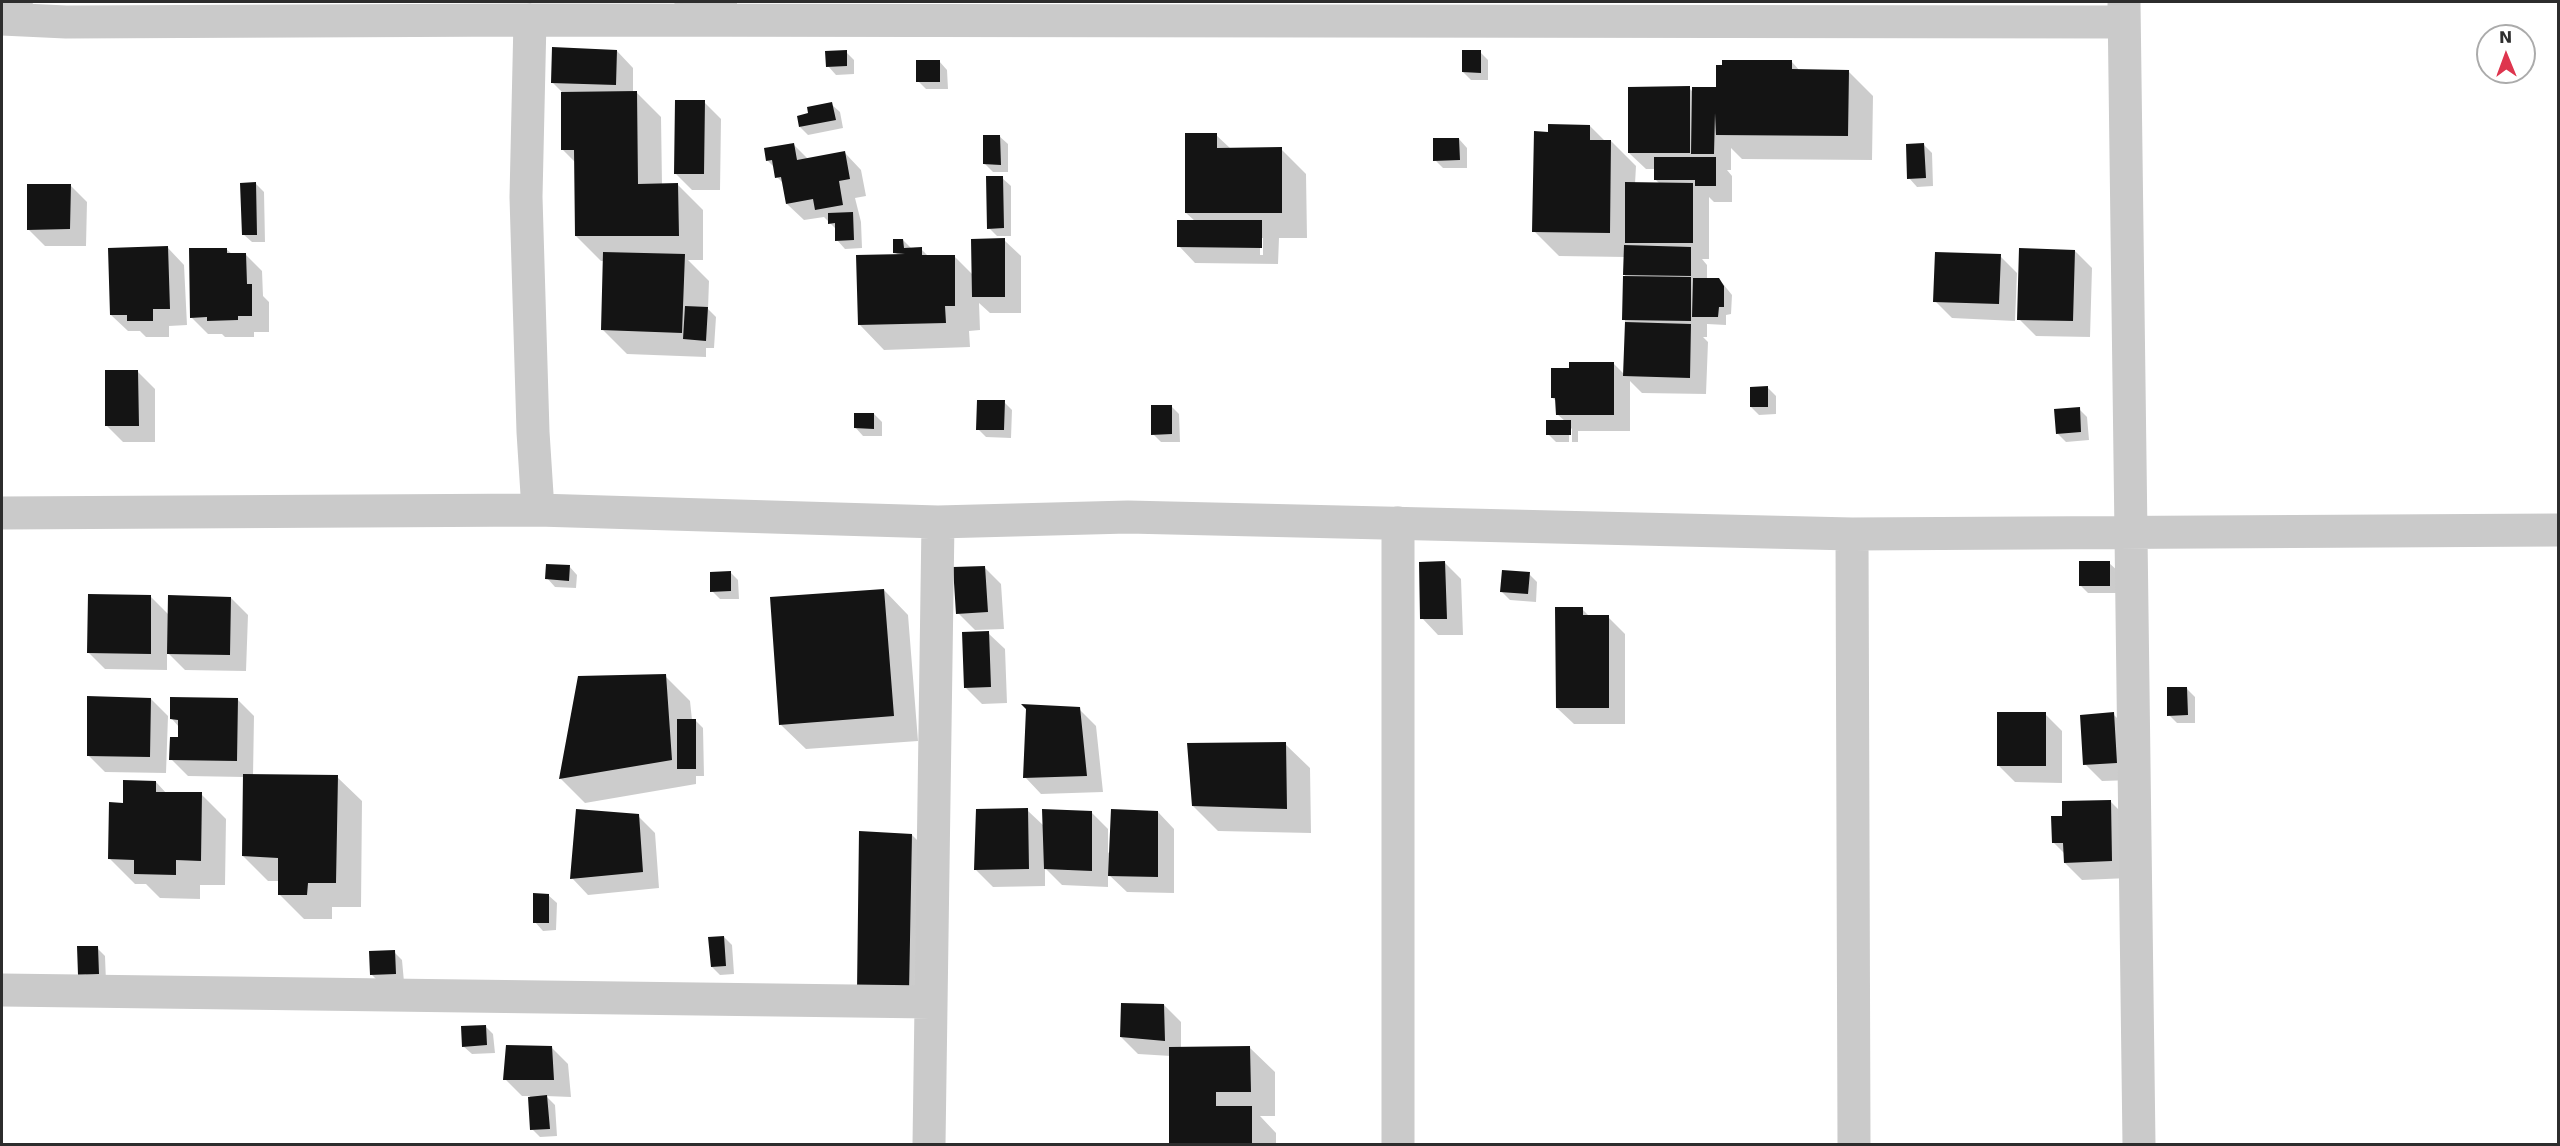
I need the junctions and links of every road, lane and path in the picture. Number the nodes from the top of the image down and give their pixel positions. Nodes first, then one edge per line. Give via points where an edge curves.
1 (815, 11) edge
2 (2124, 12) edge
3 (2, 19) edge
4 (530, 20) junction
5 (538, 510) junction
6 (2, 513) edge
7 (938, 522) junction
8 (1398, 523) junction
9 (2559, 530) edge
10 (2130, 531) junction
11 (1852, 534) junction
12 (2, 990) edge
13 (931, 1002) junction
14 (929, 1144) edge
15 (1398, 1144) edge
16 (1854, 1144) edge
17 (2139, 1144) edge

1 - 2 street
1 - 4 street
2 - 10 street
3 - 4 street
4 - 5 street via 526,197 532,432
5 - 6 street
5 - 7 street
7 - 8 street via 1128,516
7 - 13 street
8 - 11 street
8 - 15 street
9 - 10 street
10 - 11 street
10 - 17 street
11 - 16 street
12 - 13 street
13 - 14 street

